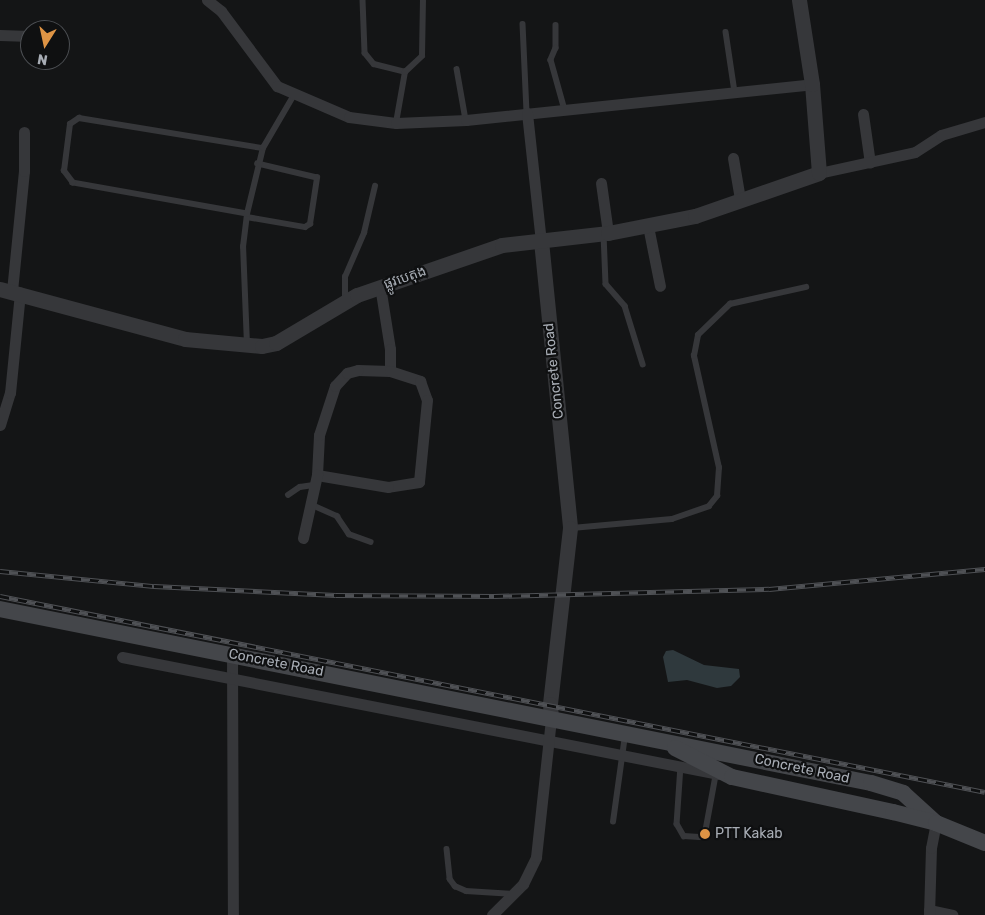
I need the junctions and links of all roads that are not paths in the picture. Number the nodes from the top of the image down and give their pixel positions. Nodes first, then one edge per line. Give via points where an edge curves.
1 (207, 0) edge
2 (363, 0) edge
3 (423, 0) edge
4 (799, 0) edge
5 (523, 24) dead end
6 (556, 25) dead end
7 (726, 32) dead end
8 (0, 36) edge
9 (20, 36) edge
10 (457, 69) dead end
11 (404, 72) junction
12 (812, 84) junction
13 (735, 92) junction
14 (294, 95) junction
15 (565, 110) junction
16 (527, 113) junction
17 (862, 114) dead end
18 (466, 120) junction
19 (985, 122) edge
20 (396, 123) junction
21 (24, 132) dead end
22 (263, 148) junction
23 (733, 158) dead end
24 (870, 163) junction
25 (258, 164) junction
26 (819, 173) junction
27 (601, 184) dead end
28 (375, 186) dead end
29 (740, 199) junction
30 (247, 216) junction
31 (648, 226) junction
32 (606, 234) junction
33 (541, 241) junction
34 (380, 286) junction
35 (660, 286) dead end
36 (806, 286) dead end
37 (11, 291) edge
38 (345, 302) junction
39 (247, 347) junction
40 (643, 364) dead end
41 (390, 371) junction
42 (0, 424) edge
43 (316, 480) junction
44 (288, 495) dead end
45 (310, 504) junction
46 (570, 528) junction
47 (303, 538) dead end
48 (371, 542) dead end
49 (0, 609) edge
50 (232, 654) junction
51 (122, 657) dead end
52 (232, 679) junction
53 (551, 718) junction
54 (626, 732) junction
55 (550, 741) junction
56 (719, 752) junction
57 (682, 754) junction
58 (623, 755) junction
59 (716, 772) junction
60 (614, 822) dead end
61 (936, 823) junction
62 (985, 843) edge
63 (447, 849) dead end
64 (512, 894) junction
65 (929, 913) edge
66 (233, 915) edge
67 (492, 915) edge
68 (952, 915) edge

1 - 14 street via 221,11 277,86
2 - 11 lane via 365,53 374,64
3 - 11 lane via 422,56
4 - 12 street
5 - 16 lane, Concrete Road
6 - 15 lane via 556,48 551,60
7 - 13 lane
8 - 9 street
10 - 18 lane
11 - 20 lane
12 - 13 street
12 - 26 street
13 - 15 street
14 - 20 street via 348,116
14 - 22 lane
15 - 16 street
16 - 18 street
16 - 33 street, Concrete Road
17 - 24 street
18 - 20 street
19 - 24 street via 941,135 914,152
21 - 37 street via 24,171
22 - 25 lane
22 - 30 lane via 79,118 72,121 68,129 64,171 73,183
23 - 29 street
24 - 26 street
25 - 30 lane
25 - 30 lane via 317,178 310,224 305,227
26 - 29 street, ផ្លូវបេតុង
27 - 32 street
28 - 38 lane via 364,233 345,277
29 - 31 street, ផ្លូវបេតុង via 695,216
30 - 39 lane via 243,247
31 - 32 street, ផ្លូវបេតុង
31 - 35 street
32 - 33 street, ផ្លូវបេតុង
32 - 40 lane via 606,284 626,306
33 - 34 street, ផ្លូវបេតុង via 502,246
33 - 46 street, Concrete Road
34 - 38 street, ផ្លូវបេតុង
34 - 41 street via 390,349
36 - 46 lane via 730,304 698,335 694,356 719,468 717,496 709,506 672,519
37 - 39 street, ផ្លូវបេតុង via 185,340
37 - 42 street via 10,393
38 - 39 street, ផ្លូវបេតុង via 276,343
41 - 43 street via 358,370 340,379 319,435
41 - 43 street via 420,381 425,391 427,400 418,482 388,486
43 - 44 lane
43 - 45 street
45 - 47 street
45 - 48 lane via 336,516 349,534
46 - 53 street, Concrete Road
49 - 50 main road, Concrete Road
50 - 52 street
50 - 53 main road, Concrete Road
51 - 52 street
52 - 55 street
52 - 66 street
53 - 54 main road, Concrete Road
53 - 55 street, Concrete Road
54 - 57 main road, Concrete Road via 655,738
54 - 58 lane
55 - 58 street
55 - 64 street, Concrete Road via 536,857 529,875
56 - 57 main road, Concrete Road
56 - 59 lane
56 - 61 main road, Concrete Road via 890,788 903,793
57 - 58 street
57 - 59 main road, Concrete Road
57 - 59 lane via 677,824 684,836 705,834
58 - 60 lane
59 - 61 main road, Concrete Road
61 - 62 main road, Concrete Road
61 - 65 street via 931,848
63 - 64 lane via 450,878 455,886 466,891
64 - 67 street, Concrete Road
65 - 68 street

